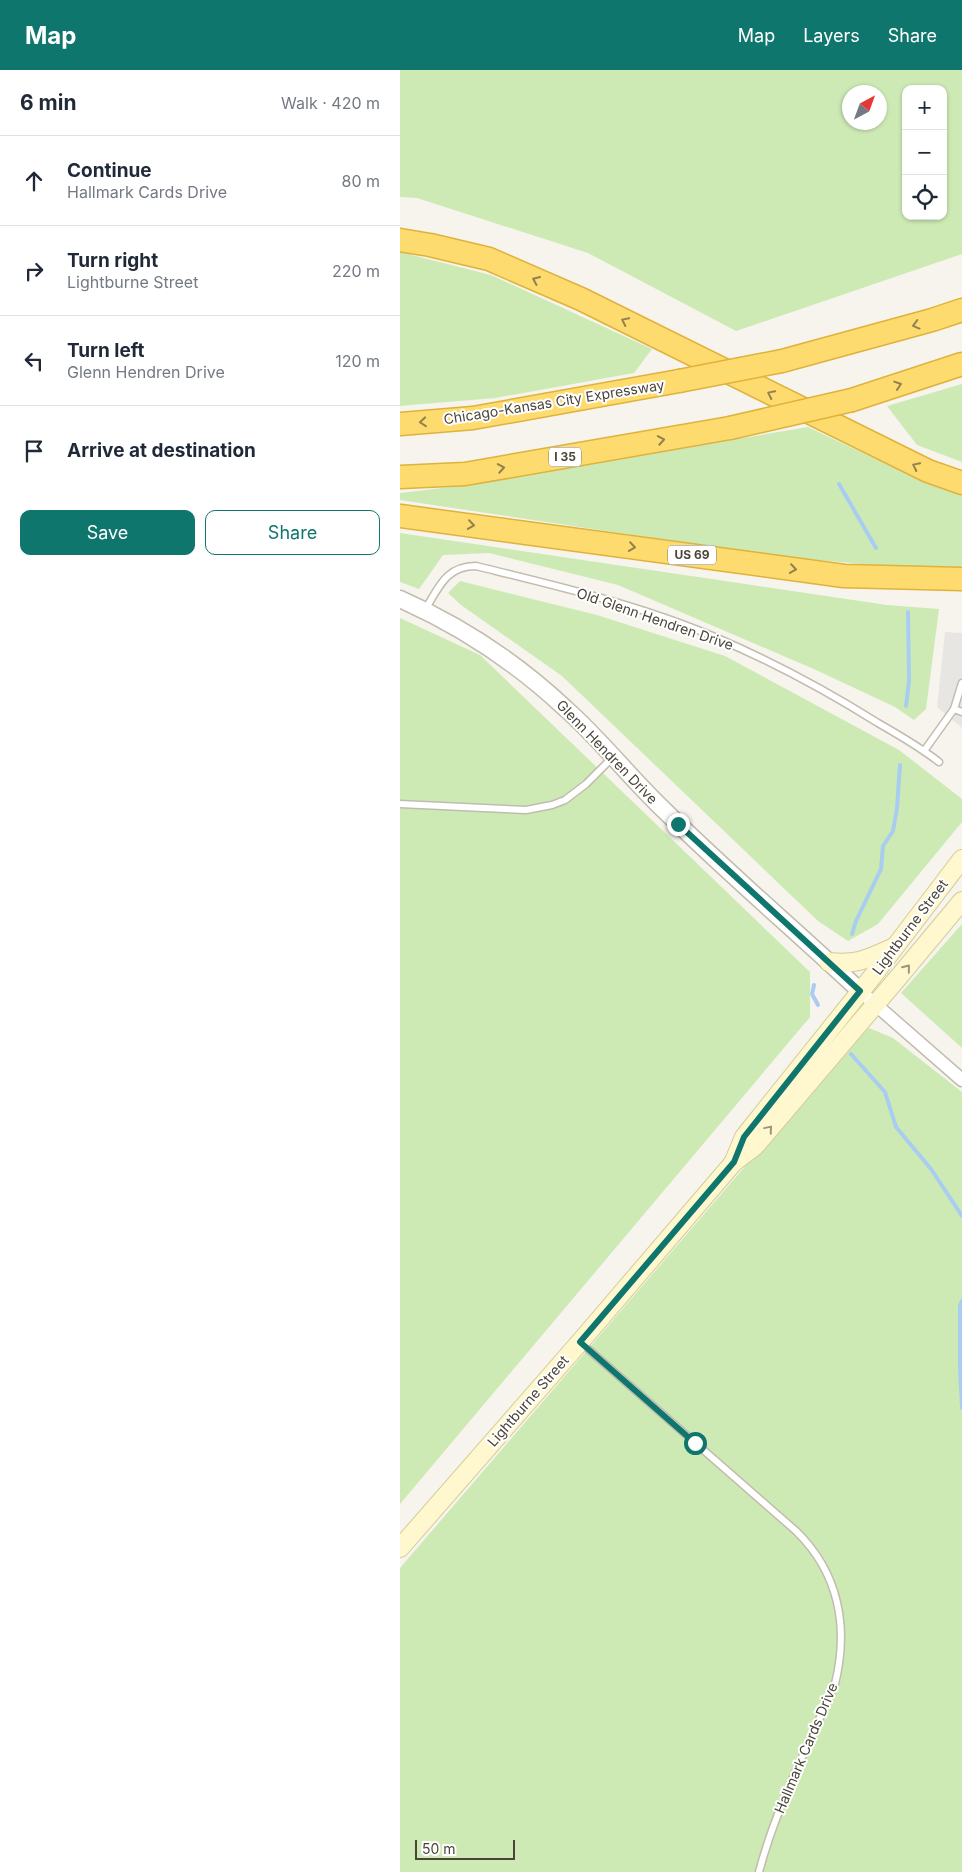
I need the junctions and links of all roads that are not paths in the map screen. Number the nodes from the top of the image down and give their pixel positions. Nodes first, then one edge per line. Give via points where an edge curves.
1 (400, 240) edge
2 (962, 310) edge
3 (962, 364) edge
4 (400, 424) edge
5 (400, 477) edge
6 (962, 483) edge
7 (400, 516) edge
8 (962, 579) edge
9 (400, 598) edge
10 (426, 610) junction
11 (962, 683) edge
12 (954, 709) junction
13 (962, 712) edge
14 (924, 752) junction
15 (613, 757) junction
16 (939, 762) dead end
17 (400, 804) edge
18 (962, 859) edge
19 (962, 900) edge
20 (895, 946) junction
21 (829, 962) junction
22 (860, 991) junction
23 (875, 1005) junction
24 (962, 1080) edge
25 (734, 1162) junction
26 (580, 1342) junction
27 (400, 1548) edge
28 (759, 1872) edge

6 -> 1 highway via 928,472 581,299 506,266 489,259
2 -> 4 highway, Chicago-Kansas City Expressway, bridge via 782,361 473,418
5 -> 3 highway, I 35, bridge via 465,474 730,428 852,400
7 -> 8 highway, US 69 via 844,576
9 - 10 street, Glenn Hendren Drive
10 - 14 lane, Old Glenn Hendren Drive via 443,581 465,566 561,586 724,641 846,703
10 - 15 street, Glenn Hendren Drive via 492,648 520,670 567,709
11 - 12 lane
12 - 13 lane
12 - 14 lane
14 - 16 lane, Old Glenn Hendren Drive
15 - 17 lane via 586,784 565,800 552,805 526,810
15 - 21 street, Glenn Hendren Drive via 664,811
18 - 20 main road, Lightburne Street
23 -> 19 main road, Lightburne Street
20 - 21 main road via 869,959 849,964
20 - 22 main road, Lightburne Street
21 - 22 street, Glenn Hendren Drive
22 - 23 street
22 - 25 main road, Lightburne Street via 744,1137
23 - 24 street
25 -> 23 main road, Lightburne Street via 755,1146
25 - 26 main road, Lightburne Street
26 - 27 main road, Lightburne Street
26 - 28 lane, Hallmark Cards Drive via 796,1531 816,1555 838,1602 842,1643 835,1684 781,1805

